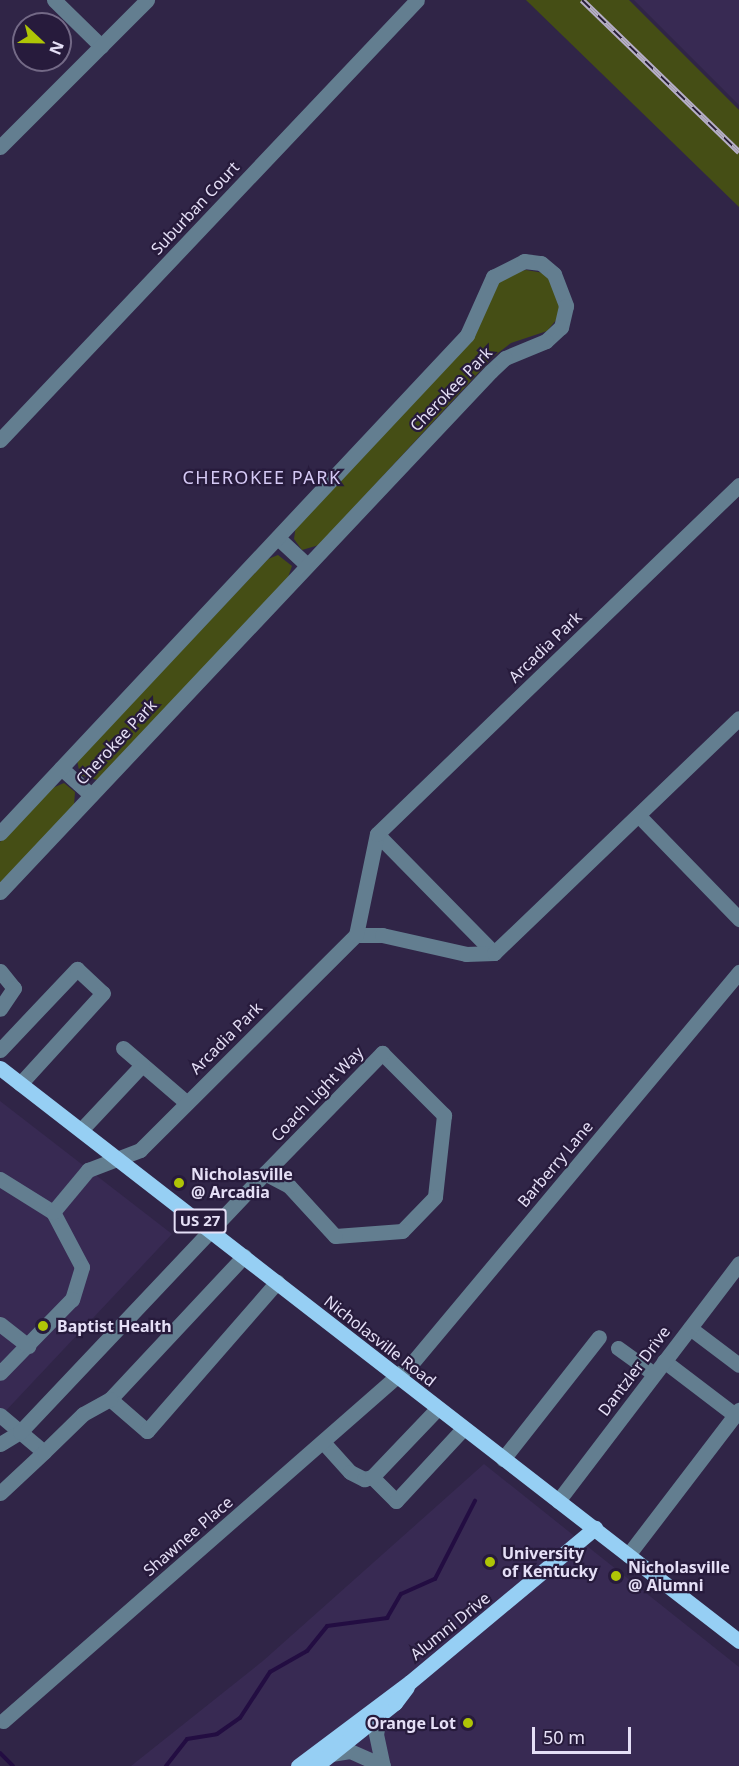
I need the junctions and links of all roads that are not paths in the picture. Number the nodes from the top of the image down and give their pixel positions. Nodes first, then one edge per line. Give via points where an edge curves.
1 (54, 0) edge
2 (147, 0) edge
3 (417, 0) edge
4 (101, 46) junction
5 (0, 147) edge
6 (0, 440) edge
7 (739, 485) edge
8 (278, 538) junction
9 (308, 565) junction
10 (739, 718) edge
11 (61, 768) junction
12 (92, 795) junction
13 (639, 816) junction
14 (0, 833) edge
15 (378, 834) junction
16 (0, 892) edge
17 (739, 919) edge
18 (356, 935) junction
19 (494, 952) junction
20 (0, 971) edge
21 (739, 972) edge
22 (0, 1009) edge
23 (123, 1048) dead end
24 (0, 1050) edge
25 (142, 1065) junction
26 (0, 1068) edge
27 (20, 1083) junction
28 (187, 1103) junction
29 (81, 1130) junction
30 (118, 1159) junction
31 (265, 1173) junction
32 (0, 1179) edge
33 (53, 1212) junction
34 (212, 1230) junction
35 (244, 1256) junction
36 (739, 1263) edge
37 (277, 1282) junction
38 (0, 1324) edge
39 (690, 1328) junction
40 (598, 1337) dead end
41 (28, 1346) junction
42 (618, 1348) dead end
43 (664, 1361) junction
44 (739, 1365) edge
45 (0, 1373) edge
46 (654, 1374) junction
47 (397, 1378) junction
48 (110, 1399) junction
49 (437, 1409) junction
50 (737, 1412) edge
51 (0, 1415) edge
52 (463, 1429) junction
53 (20, 1432) junction
54 (323, 1442) junction
55 (0, 1444) edge
56 (44, 1452) junction
57 (503, 1459) junction
58 (372, 1477) junction
59 (0, 1493) edge
60 (558, 1501) junction
61 (595, 1528) junction
62 (628, 1555) junction
63 (739, 1641) edge
64 (410, 1682) junction
65 (380, 1715) junction
66 (3, 1721) dead end
67 (331, 1754) junction
68 (298, 1766) edge
69 (316, 1766) edge
70 (383, 1766) edge

1 - 4 street
2 - 4 street
3 - 6 street, Suburban Court
4 - 5 street
7 - 15 street, Arcadia Park
8 - 9 street
8 - 9 street, Cherokee Park via 467,335 493,277 524,261 541,263 554,274 564,287 566,306 561,327 491,371
8 - 11 street, Cherokee Park
9 - 12 street, Cherokee Park
10 - 13 street
11 - 12 street
11 - 14 street, Cherokee Park
12 - 16 street, Cherokee Park
13 - 17 street
13 - 19 street
15 - 18 street
15 - 19 street
18 - 19 street via 382,934 466,954
18 - 28 street, Arcadia Park
20 - 22 street via 14,988
21 - 47 street, Barberry Lane
23 - 25 street
24 - 27 street via 77,969 102,993
25 - 28 street
25 - 29 street
26 - 27 main road, Nicholasville Road / US 27
27 - 29 main road, Nicholasville Road / US 27
28 - 30 street, Arcadia Park via 140,1150
29 - 30 main road, Nicholasville Road / US 27
30 - 33 street, Arcadia Park via 88,1170
30 - 34 main road, Nicholasville Road / US 27
31 - 31 street, Coach Light Way via 289,1186 336,1236 402,1231 435,1197 444,1114 382,1053
31 - 34 street, Coach Light Way
32 - 33 street
33 - 41 street via 78,1250 81,1285
34 - 35 main road, Nicholasville Road / US 27
34 - 53 street, Coach Light Way
35 - 37 main road, Nicholasville Road / US 27
35 - 48 street
36 - 39 street, Dantzler Drive
37 - 47 main road, Nicholasville Road / US 27
37 - 48 street via 147,1431
38 - 41 street
39 - 43 street, Dantzler Drive
39 - 44 street
40 - 57 street
41 - 45 street
42 - 46 street
43 - 46 street, Dantzler Drive
43 - 50 street
46 - 60 street, Dantzler Drive
47 - 49 main road, Nicholasville Road / US 27
47 - 54 street, Shawnee Place
48 - 56 street via 83,1414
49 - 52 main road, Nicholasville Road / US 27
49 - 58 street
50 - 62 street
51 - 53 street
52 - 57 main road, Nicholasville Road / US 27
52 - 58 street via 396,1501
53 - 55 street, Coach Light Way
53 - 56 street
54 - 58 street via 359,1478
54 - 66 street, Shawnee Place
56 - 59 street
57 - 60 main road, Nicholasville Road / US 27
60 - 61 main road, Nicholasville Road / US 27
61 - 62 main road, Nicholasville Road / US 27
61 - 64 main road, Alumni Drive
62 - 63 main road, Nicholasville Road / US 27
64 - 65 main road, Alumni Drive
64 - 68 main road, Alumni Drive
65 - 67 main road, Alumni Drive
65 - 70 street via 376,1734
67 - 69 main road, Alumni Drive
67 - 70 street via 350,1751

